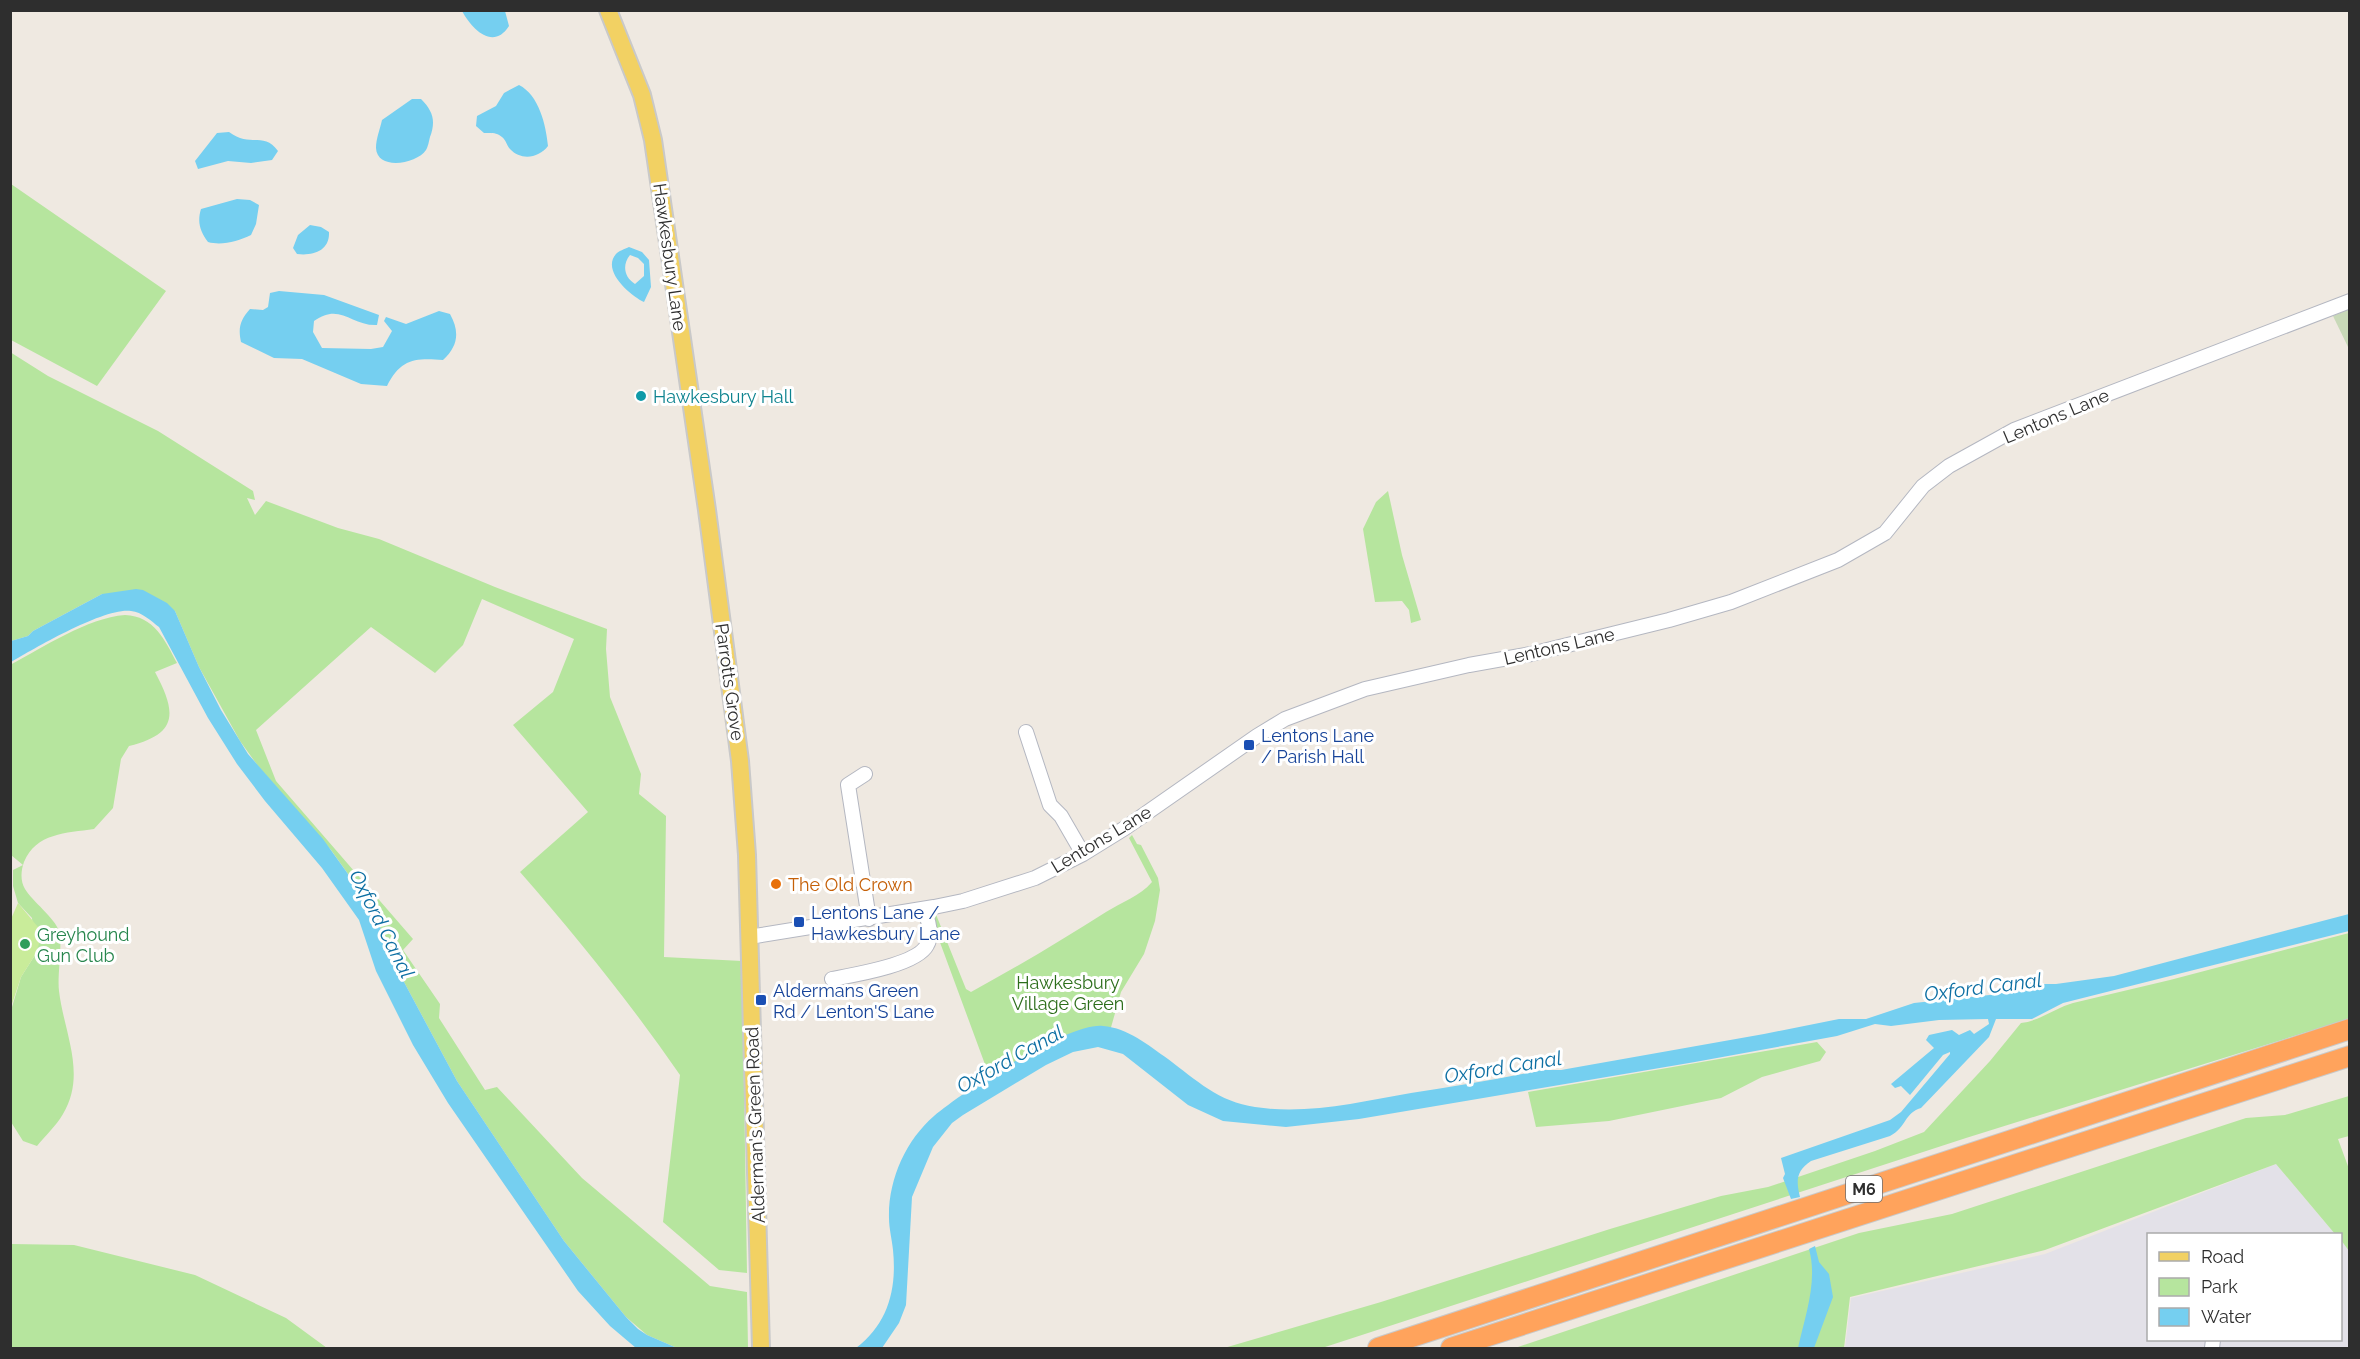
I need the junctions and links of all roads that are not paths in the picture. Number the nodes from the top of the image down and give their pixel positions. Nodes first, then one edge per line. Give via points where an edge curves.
1 (608, 10) edge
2 (2349, 300) edge
3 (708, 510) joint
4 (1029, 735) dead end
5 (865, 774) dead end
6 (1083, 854) junction
7 (924, 909) junction
8 (869, 918) junction
9 (749, 937) junction
10 (832, 979) dead end
11 (2349, 1029) edge
12 (2349, 1056) edge
13 (761, 1348) edge
14 (1378, 1348) edge
15 (1451, 1348) edge

1 - 3 main road, Hawkesbury Lane via 642,95 653,140
2 - 6 street, Lentons Lane via 2014,430 1949,466 1923,486 1885,532 1865,546 1752,594 1669,620 1531,654 1365,689 1285,719
3 - 9 main road, Parrotts Grove via 740,761
4 - 6 street via 1050,805
5 - 8 street via 848,785
6 - 7 street, Lentons Lane via 1019,884
7 - 8 street, Lentons Lane
7 - 10 street via 929,943 922,952 879,971
8 - 9 street, Lentons Lane
9 - 13 main road, Alderman's Green Road
11 - 14 highway, M6
12 - 15 highway, M6

